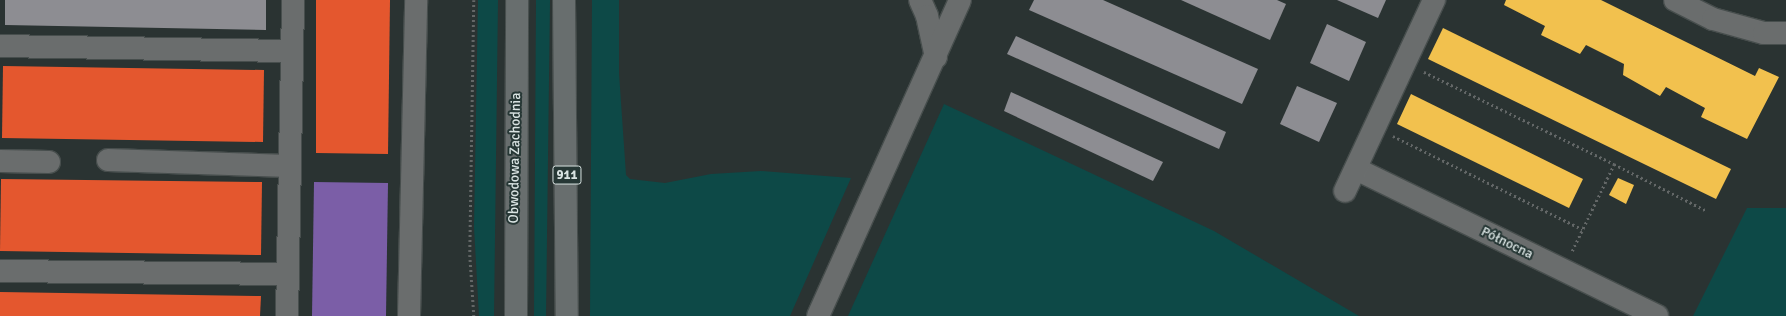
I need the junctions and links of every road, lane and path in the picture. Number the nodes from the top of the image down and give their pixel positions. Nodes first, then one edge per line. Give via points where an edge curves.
1 (293, 0) edge
2 (416, 0) edge
3 (474, 0) edge
4 (517, 0) edge
5 (564, 0) edge
6 (572, 0) edge
7 (920, 0) edge
8 (960, 0) edge
9 (1434, 0) edge
10 (1675, 0) edge
11 (1786, 33) edge
12 (565, 34) junction
13 (0, 46) edge
14 (291, 52) junction
15 (936, 56) junction
16 (1405, 62) junction
17 (1375, 128) junction
18 (108, 160) dead end
19 (0, 161) edge
20 (49, 162) dead end
21 (1614, 164) junction
22 (289, 166) junction
23 (1356, 169) junction
24 (1345, 191) dead end
25 (1708, 211) dead end
26 (1582, 229) junction
27 (514, 255) junction
28 (1563, 270) junction
29 (0, 272) edge
30 (287, 274) junction
31 (287, 316) edge
32 (410, 316) edge
33 (474, 316) edge
34 (510, 316) edge
35 (516, 316) edge
36 (567, 316) edge
37 (818, 316) edge
38 (1657, 316) edge

1 - 14 street
2 - 32 street
3 - 33 path via 470,254
4 - 27 main road, Obwodowa Zachodnia
5 - 12 main road, 911
6 - 12 street
7 - 15 street via 928,16
8 - 15 street
9 - 16 street
10 - 11 street via 1714,19 1764,33
12 - 36 main road, 911
13 - 14 street
14 - 22 street
15 - 37 street
16 - 17 street
16 - 21 path
17 - 23 street
17 - 26 path
18 - 22 street
19 - 20 street
21 - 25 path
21 - 26 path
22 - 30 street
23 - 24 street
23 - 28 street, Północna
26 - 28 path
27 - 34 main road
27 - 35 main road, Obwodowa Zachodnia
28 - 38 street, Północna
29 - 30 street
30 - 31 street

